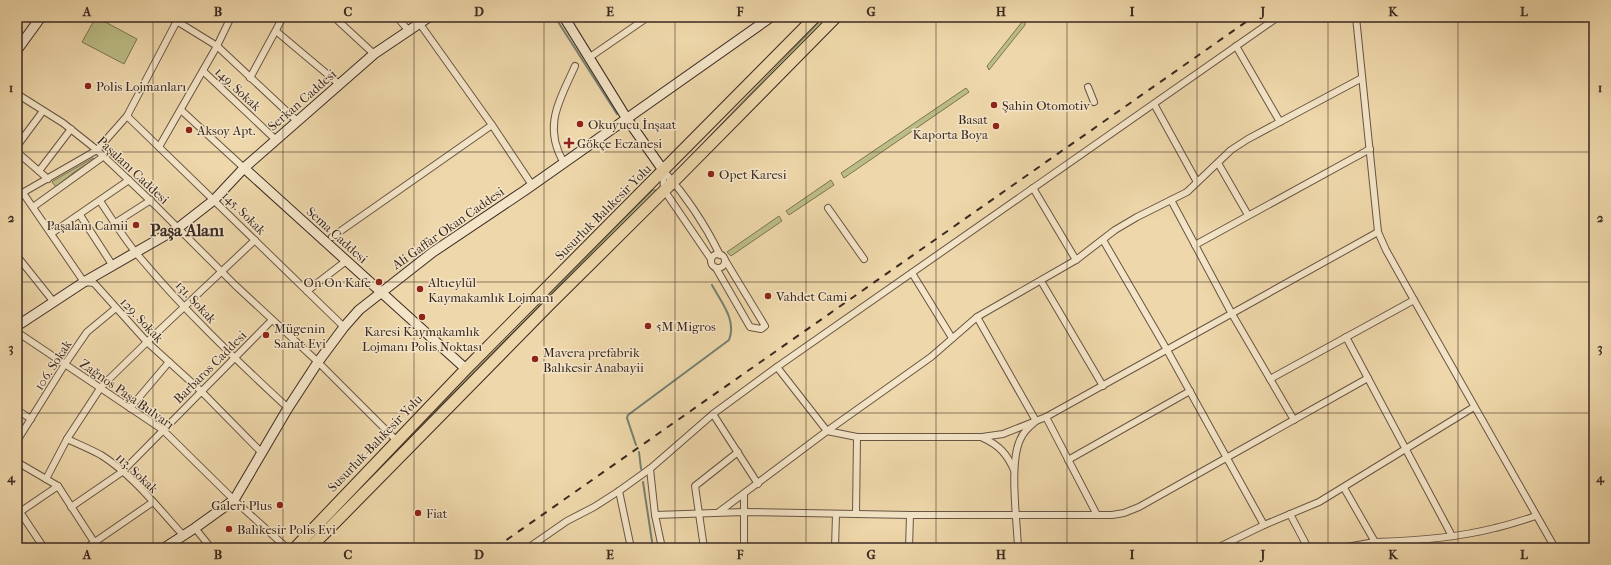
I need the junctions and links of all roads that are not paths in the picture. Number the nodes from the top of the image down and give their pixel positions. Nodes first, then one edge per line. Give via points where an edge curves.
1 (41, 17) edge
2 (170, 17) edge
3 (231, 17) edge
4 (283, 17) edge
5 (334, 17) edge
6 (397, 17) edge
7 (429, 17) edge
8 (564, 17) edge
9 (648, 17) edge
10 (771, 17) edge
11 (815, 17) edge
12 (836, 17) edge
13 (1278, 17) edge
14 (1356, 17) edge
15 (178, 19) edge
16 (640, 19) edge
17 (420, 24) junction
18 (408, 30) junction
19 (276, 31) junction
20 (20, 39) edge
21 (216, 46) junction
22 (1236, 46) junction
23 (17, 50) edge
24 (374, 54) junction
25 (590, 57) junction
26 (575, 66) dead end
27 (202, 71) junction
28 (250, 78) junction
29 (1362, 78) junction
30 (339, 84) junction
31 (1088, 87) dead end
32 (17, 94) edge
33 (1094, 102) dead end
34 (1154, 104) junction
35 (181, 110) junction
36 (43, 111) junction
37 (127, 116) junction
38 (627, 118) junction
39 (297, 121) junction
40 (1280, 122) junction
41 (492, 125) junction
42 (71, 129) junction
43 (276, 140) junction
44 (17, 146) edge
45 (159, 146) junction
46 (1370, 149) junction
47 (97, 150) junction
48 (17, 152) edge
49 (104, 156) junction
50 (564, 163) junction
51 (1218, 163) junction
52 (244, 168) junction
53 (663, 170) junction
54 (39, 171) junction
55 (48, 179) junction
56 (129, 180) junction
57 (673, 182) junction
58 (1198, 182) junction
59 (532, 185) junction
60 (1033, 188) junction
61 (664, 190) junction
62 (23, 192) junction
63 (17, 196) edge
64 (150, 200) junction
65 (214, 200) junction
66 (1171, 200) junction
67 (100, 201) junction
68 (33, 207) junction
69 (828, 208) dead end
70 (80, 215) junction
71 (1248, 215) junction
72 (115, 223) junction
73 (178, 228) junction
74 (1378, 232) junction
75 (52, 233) junction
76 (332, 237) dead end
77 (255, 240) junction
78 (1103, 240) junction
79 (1195, 244) junction
80 (136, 252) junction
81 (17, 256) edge
82 (722, 257) junction
83 (711, 259) junction
84 (864, 259) dead end
85 (1076, 260) junction
86 (346, 261) junction
87 (113, 266) junction
88 (716, 268) junction
89 (222, 271) junction
90 (912, 273) junction
91 (1041, 281) junction
92 (84, 282) junction
93 (307, 291) junction
94 (380, 293) junction
95 (1414, 300) junction
96 (53, 301) junction
97 (184, 307) junction
98 (116, 308) junction
99 (1232, 314) junction
100 (977, 317) junction
101 (272, 320) junction
102 (17, 326) edge
103 (344, 327) junction
104 (17, 332) edge
105 (1346, 337) junction
106 (952, 338) junction
107 (147, 342) junction
108 (1167, 350) junction
109 (234, 357) junction
110 (169, 362) junction
111 (318, 362) junction
112 (65, 364) junction
113 (777, 367) junction
114 (466, 369) junction
115 (1368, 378) junction
116 (1270, 379) junction
117 (1103, 386) junction
118 (101, 388) junction
119 (201, 391) junction
120 (1190, 391) junction
121 (1474, 407) junction
122 (130, 408) junction
123 (288, 408) junction
124 (17, 410) edge
125 (713, 414) junction
126 (1046, 417) junction
127 (31, 419) junction
128 (1294, 420) junction
129 (1036, 421) junction
130 (163, 430) junction
131 (827, 431) junction
132 (857, 437) junction
133 (982, 437) junction
134 (67, 439) junction
135 (17, 441) edge
136 (397, 441) junction
137 (1406, 450) junction
138 (261, 452) junction
139 (738, 452) junction
140 (1227, 458) junction
141 (1068, 460) junction
142 (17, 462) edge
143 (650, 469) junction
144 (1014, 470) junction
145 (122, 472) junction
146 (46, 479) junction
147 (758, 484) junction
148 (58, 486) junction
149 (1344, 488) junction
150 (619, 491) junction
151 (744, 495) junction
152 (234, 500) junction
153 (153, 502) junction
154 (72, 507) junction
155 (719, 512) junction
156 (744, 512) junction
157 (19, 513) edge
158 (700, 513) junction
159 (836, 514) junction
160 (856, 514) junction
161 (1290, 514) junction
162 (655, 515) junction
163 (910, 515) junction
164 (1017, 515) junction
165 (1097, 515) junction
166 (1536, 516) junction
167 (1264, 525) junction
168 (195, 528) junction
169 (183, 535) junction
170 (322, 536) junction
171 (1452, 536) junction
172 (1375, 542) junction
173 (96, 545) edge
174 (44, 548) edge
175 (86, 548) edge
176 (164, 548) edge
177 (210, 548) edge
178 (287, 548) edge
179 (295, 548) edge
180 (310, 548) edge
181 (313, 548) edge
182 (528, 548) edge
183 (631, 548) edge
184 (662, 548) edge
185 (704, 548) edge
186 (744, 548) edge
187 (835, 548) edge
188 (909, 548) edge
189 (1018, 548) edge
190 (1217, 548) edge
191 (1308, 548) edge
192 (1341, 548) edge
193 (1555, 548) edge

1 - 20 main road
2 - 15 street
3 - 21 street
4 - 19 street
5 - 24 street
6 - 18 street
7 - 17 main road, Serkan Caddesi
8 - 25 main road
9 - 16 street
10 - 38 main road, Ali Gaffar Okan Caddesi
11 - 53 highway, Susurluk-Balıkesir Yolu
12 - 57 highway
13 - 22 street
14 - 29 street
15 - 21 street
15 - 37 street
16 - 25 street
17 - 18 main road, Serkan Caddesi
17 - 41 street
18 - 24 main road, Serkan Caddesi
19 - 28 street
19 - 30 street
20 - 23 main road
21 - 27 street
21 - 28 street
22 - 34 street
22 - 40 street
24 - 30 main road, Serkan Caddesi
25 - 38 main road
26 - 50 street via 553,119 556,141
27 - 35 street
27 - 43 street, 149. Sokak
28 - 39 street
29 - 40 street
29 - 46 street
30 - 39 main road, Serkan Caddesi
31 - 33 street
32 - 36 street, Paşalanı Caddesi
34 - 58 street
34 - 60 street
35 - 45 street
35 - 52 street
36 - 42 street, Paşalanı Caddesi
36 - 44 street
37 - 45 street, 145. Sokak
37 - 47 street
38 - 50 main road, Ali Gaffar Okan Caddesi
38 - 53 main road
39 - 43 main road, Serkan Caddesi
40 - 51 street via 1231,150
41 - 59 street
41 - 76 street
42 - 47 street, Paşalanı Caddesi
42 - 54 street
43 - 52 main road, Serkan Caddesi
45 - 65 street, 145. Sokak
46 - 71 street
46 - 74 street
47 - 49 street, Paşalanı Caddesi
47 - 55 street
48 - 54 street
49 - 56 street, Paşalanı Caddesi
49 - 68 street
50 - 59 main road, Ali Gaffar Okan Caddesi
51 - 58 street
51 - 71 street
52 - 65 main road, Serkan Caddesi
52 - 86 main road, Sema Caddesi
53 - 57 street
53 - 61 street
53 - 114 highway, Susurluk-Balıkesir Yolu
54 - 55 street
55 - 62 street
56 - 64 street, Paşalanı Caddesi
56 - 67 street
57 - 61 highway
57 - 82 street via 696,212
58 - 66 street via 1187,192
59 - 94 main road, Ali Gaffar Okan Caddesi via 433,252
60 - 85 street
60 - 90 street
61 - 83 street
61 - 170 highway
62 - 63 street
62 - 68 street, 129. Sokak
64 - 72 street
64 - 73 street, Paşalanı Caddesi
65 - 73 main road, Serkan Caddesi
65 - 77 street, 145. Sokak
66 - 78 street via 1137,217
66 - 79 street
67 - 70 street
67 - 72 street, 131. Sokak
68 - 75 street, 129. Sokak
69 - 84 street
70 - 75 street
70 - 87 street
71 - 79 street
72 - 80 street, 131. Sokak
73 - 80 main road, Serkan Caddesi
73 - 89 street, Paşalanı Caddesi
74 - 95 street
74 - 99 street
75 - 92 street, 129. Sokak
77 - 89 street
77 - 93 street, 145. Sokak
78 - 85 street
78 - 108 street
79 - 99 street
80 - 87 main road, Serkan Caddesi
80 - 97 street, 131. Sokak
81 - 96 street
82 - 83 street via 716,254
82 - 88 street via 723,266
82 - 88 street via 765,326 750,327
83 - 88 street via 711,264
85 - 91 street
86 - 93 street
86 - 94 main road, Sema Caddesi
87 - 92 main road, Serkan Caddesi
89 - 97 street
89 - 101 street, Paşalanı Caddesi
90 - 106 street
90 - 113 street
91 - 100 street
91 - 117 street
92 - 96 main road, Serkan Caddesi
92 - 98 street, 129. Sokak via 94,283
93 - 103 street, 145. Sokak
94 - 103 main road, Ali Gaffar Okan Caddesi via 359,310
94 - 114 main road, Sema Caddesi
95 - 105 street
95 - 121 street
96 - 102 main road, Serkan Caddesi
97 - 107 street
97 - 109 street, 131. Sokak
98 - 107 street, 129. Sokak
98 - 112 street, 106. Sokak via 87,332
99 - 108 street
99 - 116 street
100 - 106 street
100 - 129 street
101 - 109 street, Barbaros Caddesi
101 - 111 street, Paşalanı Caddesi
103 - 111 main road, Ali Gaffar Okan Caddesi
104 - 112 street, Zağnos Paşa Bulvarı
105 - 115 street
105 - 116 street
106 - 131 street via 931,357
107 - 110 street, 129. Sokak
107 - 118 street
108 - 117 street
108 - 120 street
109 - 119 street, Barbaros Caddesi
109 - 123 street, 131. Sokak
110 - 119 street, 129. Sokak
110 - 122 street
111 - 123 main road, Ali Gaffar Okan Caddesi
111 - 136 street, Paşalanı Caddesi
112 - 118 street, Zağnos Paşa Bulvarı
112 - 127 street, 106. Sokak
113 - 125 street
113 - 131 street
114 - 136 highway, Susurluk-Balıkesir Yolu
115 - 128 street
115 - 137 street
116 - 128 street
117 - 126 street
118 - 122 street, Zağnos Paşa Bulvarı
118 - 134 street
119 - 130 street, Barbaros Caddesi
119 - 138 street, 129. Sokak
120 - 140 street
120 - 141 street
121 - 137 street
121 - 166 street
122 - 130 street, Zağnos Paşa Bulvarı
123 - 138 main road, Ali Gaffar Okan Caddesi
124 - 127 street
125 - 139 street
125 - 143 street
126 - 129 street
126 - 141 street
127 - 135 street, 106. Sokak
128 - 140 street
129 - 133 street via 1003,434
129 - 144 street via 1020,440
130 - 145 street, Barbaros Caddesi
130 - 152 street, Zağnos Paşa Bulvarı
131 - 132 street
131 - 147 street
132 - 133 street
132 - 160 street
133 - 144 street via 994,442 1002,450
134 - 145 street, 113. Sokak via 102,456
134 - 146 street
136 - 179 highway, Susurluk-Balıkesir Yolu
137 - 149 street
137 - 171 street
138 - 152 main road, Ali Gaffar Okan Caddesi
139 - 147 street
139 - 158 street via 695,486
140 - 165 street via 1139,507 1124,513
140 - 167 street
141 - 165 street
142 - 146 street
143 - 150 street
143 - 162 street
144 - 164 street
145 - 153 street, 113. Sokak
145 - 154 street, Barbaros Caddesi
146 - 148 street
147 - 151 street
148 - 154 street
148 - 157 street
149 - 161 street via 1320,502
149 - 172 street
150 - 182 street via 567,521
150 - 183 street
151 - 155 street
151 - 156 street
152 - 168 main road, Ali Gaffar Okan Caddesi
152 - 178 street, Zağnos Paşa Bulvarı
153 - 169 street, 113. Sokak
153 - 173 street
154 - 173 street
155 - 156 street
155 - 158 street
156 - 159 street
156 - 186 street
157 - 174 street
158 - 162 street
158 - 185 street
159 - 160 street
159 - 187 street
160 - 163 street
161 - 167 street
161 - 191 street
162 - 184 street
163 - 164 street
163 - 188 street
164 - 165 street
164 - 189 street
166 - 171 street
166 - 193 street
167 - 190 street
168 - 169 main road, Ali Gaffar Okan Caddesi
168 - 177 street
169 - 176 main road, Ali Gaffar Okan Caddesi
170 - 180 highway
170 - 181 highway
171 - 172 street via 1414,541
172 - 192 street
173 - 175 street

